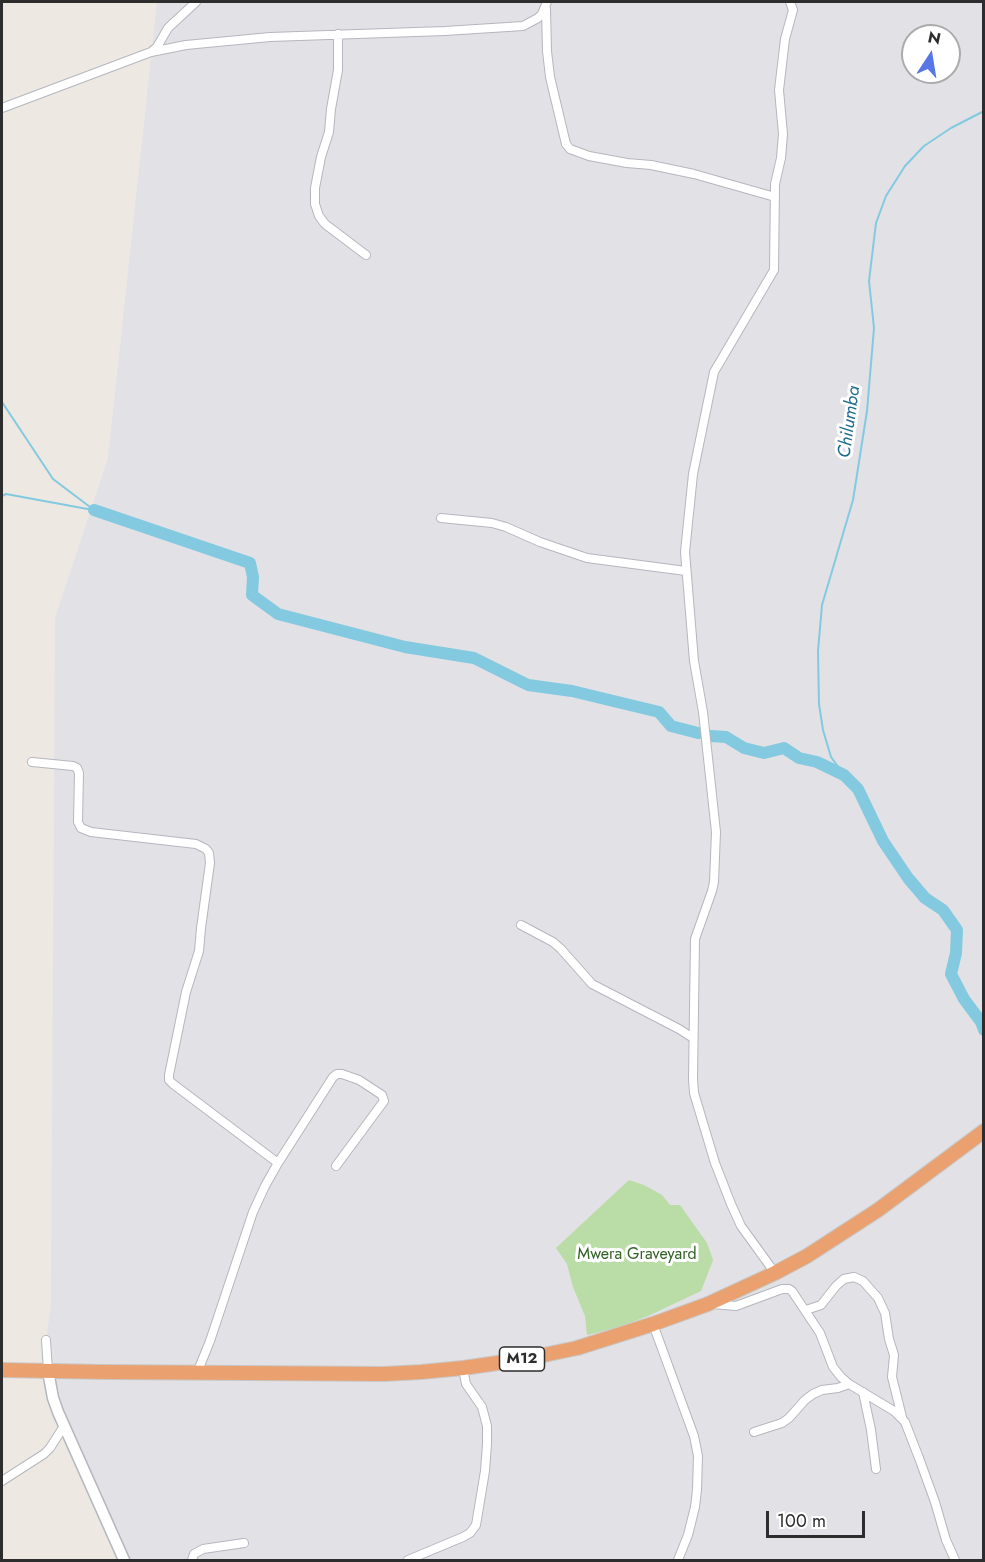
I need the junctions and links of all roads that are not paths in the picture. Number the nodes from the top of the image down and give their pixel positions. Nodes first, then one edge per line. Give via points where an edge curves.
1 (196, 2) edge
2 (790, 2) edge
3 (546, 4) edge
4 (338, 34) junction
5 (151, 52) junction
6 (2, 108) edge
7 (775, 197) junction
8 (366, 255) dead end
9 (441, 518) dead end
10 (686, 571) junction
11 (32, 762) dead end
12 (521, 925) dead end
13 (693, 1038) junction
14 (984, 1131) edge
15 (278, 1162) junction
16 (336, 1166) dead end
17 (775, 1273) junction
18 (708, 1304) junction
19 (806, 1310) junction
20 (653, 1324) junction
21 (46, 1340) dead end
22 (463, 1368) junction
23 (2, 1370) edge
24 (48, 1371) junction
25 (197, 1372) junction
26 (849, 1384) junction
27 (863, 1392) junction
28 (902, 1419) junction
29 (64, 1426) junction
30 (754, 1432) dead end
31 (876, 1469) dead end
32 (2, 1481) edge
33 (244, 1543) dead end
34 (124, 1560) edge
35 (192, 1560) edge
36 (408, 1560) edge
37 (678, 1560) edge
38 (955, 1560) edge

1 - 5 street via 168,28
2 - 7 street via 793,10 779,90 783,144
3 - 4 street via 538,18 523,26
3 - 7 street via 550,76 570,149 589,156 667,168
4 - 5 street via 222,40
4 - 8 street via 338,70 315,204 325,224
5 - 6 street
7 - 10 street via 774,270 712,379 693,474
9 - 10 street via 492,523 587,558
10 - 13 street via 716,832 714,882 694,939
11 - 15 street via 77,768 81,828 196,844 209,853 199,951 186,992 169,1080
12 - 13 street via 553,942 592,984
13 - 17 street via 694,1094 715,1163 741,1226
14 - 17 highway, M12 via 878,1210
15 - 16 street via 333,1077 342,1074 359,1080 382,1095 384,1101
15 - 25 street via 253,1212
17 - 18 highway, M12
18 - 19 street via 736,1306 786,1288
18 - 20 highway, M12
19 - 26 street via 834,1367
19 - 28 street via 821,1305 849,1277 859,1278 871,1290 885,1313 894,1355 892,1377
20 - 22 highway, M12 via 577,1348
20 - 37 street via 698,1456 695,1508
21 - 24 street
22 - 25 highway, M12 via 384,1374
22 - 36 street via 466,1384 482,1407 487,1426 476,1525 463,1537
23 - 24 highway, M12
24 - 25 highway, M12
24 - 29 street
26 - 27 street
26 - 30 street via 813,1394 782,1423
27 - 28 street
27 - 31 street
28 - 38 street
29 - 32 street via 44,1454
29 - 34 street
33 - 35 street via 203,1549

